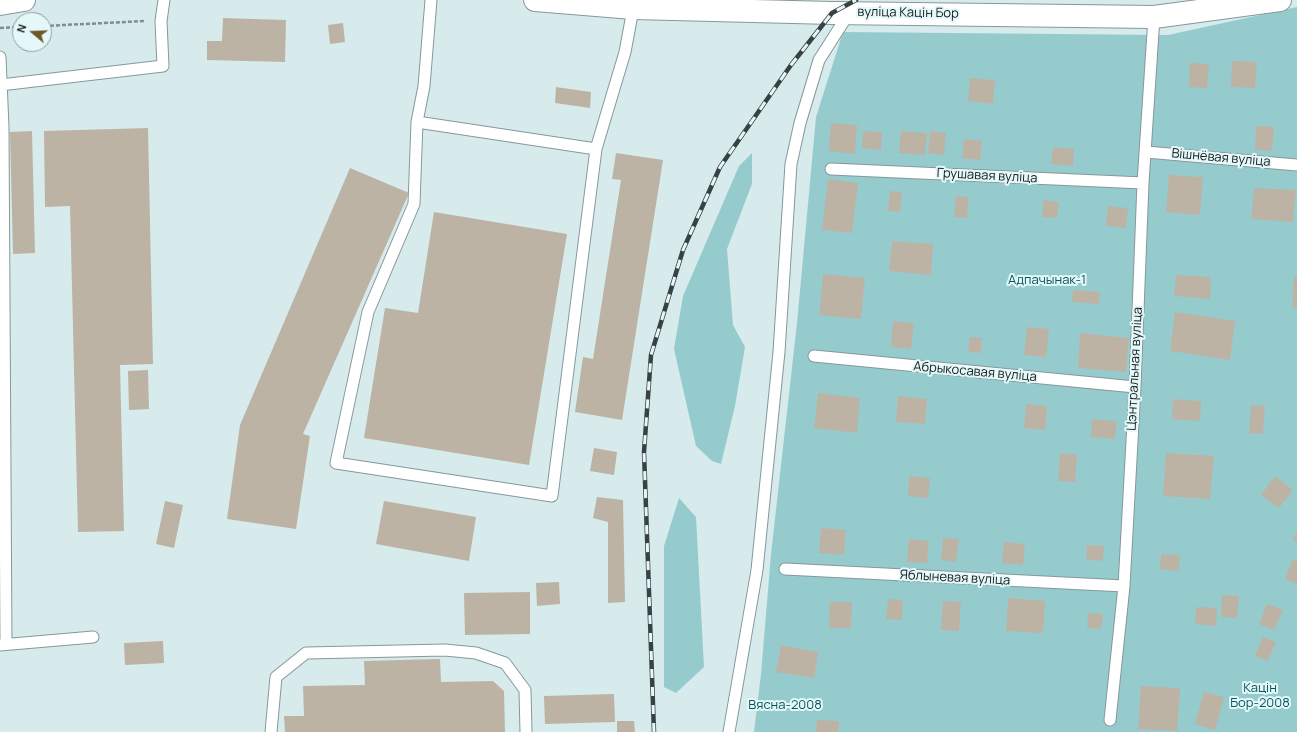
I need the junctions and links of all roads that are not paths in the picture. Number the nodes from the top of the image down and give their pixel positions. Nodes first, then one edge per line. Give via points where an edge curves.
1 (24, 0) edge
2 (164, 0) edge
3 (431, 0) edge
4 (535, 0) edge
5 (1280, 0) edge
6 (0, 4) edge
7 (634, 4) edge
8 (849, 13) junction
9 (1154, 17) junction
10 (0, 57) edge
11 (1, 85) edge
12 (417, 122) junction
13 (596, 149) junction
14 (1146, 152) junction
15 (1297, 165) edge
16 (831, 169) dead end
17 (1143, 183) junction
18 (814, 356) dead end
19 (1135, 387) junction
20 (785, 569) dead end
21 (1124, 586) junction
22 (93, 637) dead end
23 (3, 644) edge
24 (1110, 720) dead end
25 (271, 732) edge
26 (526, 732) edge
27 (729, 732) edge

1 - 6 street
2 - 11 lane via 161,21 163,66
3 - 12 lane via 424,86
4 - 7 street, вуліца Кацін Бор
5 - 9 street, вуліца Кацін Бор
7 - 8 street, вуліца Кацін Бор
7 - 13 lane via 625,52
8 - 9 street, вуліца Кацін Бор
8 - 27 lane via 819,60 791,164 779,352 757,570
9 - 14 lane, Цэнтральная вуліца
10 - 11 lane
11 - 23 lane
12 - 13 lane
12 - 13 lane via 414,204 368,312 336,463 552,496
14 - 15 lane, Вішнёвая вуліца
14 - 17 lane, Цэнтральная вуліца
16 - 17 lane, Грушавая вуліца
17 - 19 lane, Цэнтральная вуліца
18 - 19 lane, Абрыкосавая вуліца
19 - 21 lane, Цэнтральная вуліца
20 - 21 lane, Яблыневая вуліца
21 - 24 lane, Цэнтральная вуліца
22 - 23 lane
25 - 26 lane via 276,677 306,653 445,650 476,652 505,663 525,690

